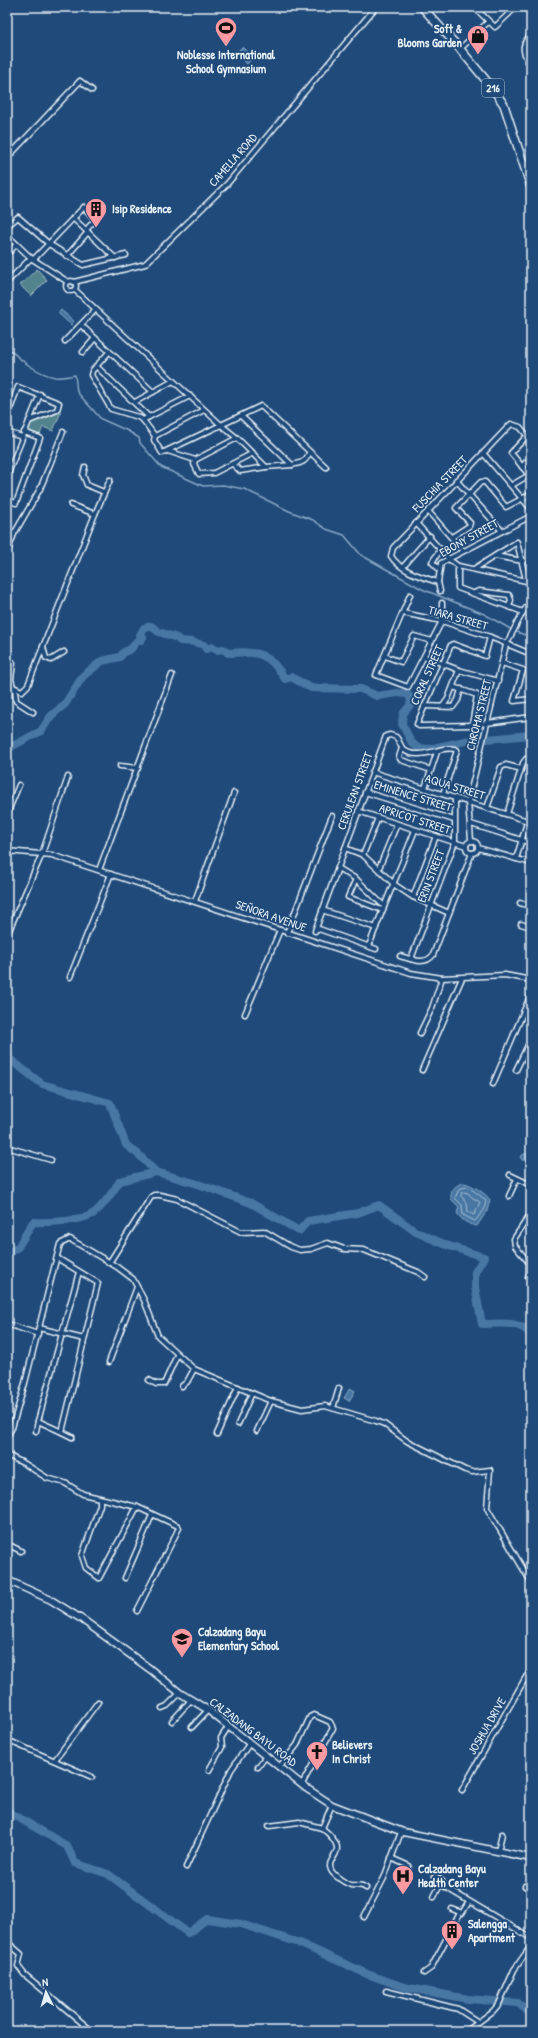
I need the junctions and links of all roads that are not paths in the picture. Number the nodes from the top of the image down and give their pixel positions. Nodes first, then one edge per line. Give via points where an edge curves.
1 (376, 7) edge
2 (422, 7) edge
3 (474, 7) edge
4 (514, 8) edge
5 (488, 22) junction
6 (530, 36) edge
7 (460, 49) junction
8 (531, 67) edge
9 (92, 90) dead end
10 (7, 158) edge
11 (531, 187) edge
12 (73, 218) junction
13 (7, 226) edge
14 (87, 231) junction
15 (7, 236) edge
16 (16, 244) junction
17 (49, 244) junction
18 (7, 254) edge
19 (126, 255) dead end
20 (67, 256) junction
21 (115, 258) junction
22 (33, 259) junction
23 (7, 282) edge
24 (68, 282) junction
25 (74, 282) junction
26 (75, 290) junction
27 (95, 310) junction
28 (81, 325) junction
29 (95, 338) junction
30 (65, 341) dead end
31 (83, 352) dead end
32 (110, 352) junction
33 (96, 366) junction
34 (173, 381) junction
35 (153, 392) junction
36 (40, 394) junction
37 (190, 396) junction
38 (135, 402) junction
39 (204, 410) junction
40 (241, 416) junction
41 (149, 417) junction
42 (7, 418) edge
43 (143, 420) junction
44 (29, 421) junction
45 (221, 425) junction
46 (7, 432) edge
47 (24, 432) junction
48 (63, 432) dead end
49 (155, 436) junction
50 (527, 436) junction
51 (22, 437) junction
52 (237, 438) junction
53 (531, 440) edge
54 (168, 451) junction
55 (309, 453) junction
56 (483, 453) junction
57 (252, 454) junction
58 (195, 460) junction
59 (233, 464) junction
60 (292, 465) junction
61 (531, 466) edge
62 (85, 467) dead end
63 (266, 467) junction
64 (326, 467) dead end
65 (522, 467) junction
66 (530, 474) edge
67 (7, 476) edge
68 (110, 480) dead end
69 (456, 480) junction
70 (512, 485) junction
71 (104, 492) junction
72 (469, 494) junction
73 (531, 494) edge
74 (523, 498) junction
75 (7, 500) edge
76 (71, 505) dead end
77 (531, 509) edge
78 (428, 511) junction
79 (94, 514) junction
80 (531, 516) edge
81 (416, 523) junction
82 (7, 531) edge
83 (502, 531) junction
84 (14, 534) junction
85 (430, 536) junction
86 (452, 537) junction
87 (441, 549) junction
88 (463, 551) junction
89 (7, 553) edge
90 (495, 556) junction
91 (450, 560) junction
92 (523, 561) junction
93 (458, 566) junction
94 (403, 567) junction
95 (439, 569) junction
96 (474, 569) junction
97 (526, 580) junction
98 (438, 582) junction
99 (531, 582) edge
100 (440, 591) dead end
101 (474, 593) junction
102 (410, 595) dead end
103 (531, 601) edge
104 (442, 603) dead end
105 (509, 606) junction
106 (523, 612) junction
107 (403, 613) junction
108 (442, 621) junction
109 (490, 637) junction
110 (432, 641) junction
111 (506, 645) junction
112 (43, 646) junction
113 (64, 652) dead end
114 (7, 654) edge
115 (531, 654) edge
116 (385, 656) junction
117 (425, 657) junction
118 (502, 663) junction
119 (443, 664) junction
120 (459, 670) junction
121 (172, 675) dead end
122 (498, 681) junction
123 (453, 687) junction
124 (15, 688) junction
125 (461, 690) junction
126 (531, 699) edge
127 (424, 706) junction
128 (443, 706) junction
129 (33, 712) dead end
130 (531, 717) edge
131 (487, 724) junction
132 (472, 725) junction
133 (402, 748) junction
134 (437, 752) junction
135 (531, 758) edge
136 (120, 766) dead end
137 (138, 768) junction
138 (521, 769) junction
139 (431, 770) junction
140 (372, 772) junction
141 (68, 777) dead end
142 (19, 785) dead end
143 (425, 788) junction
144 (365, 792) junction
145 (234, 793) dead end
146 (444, 794) junction
147 (455, 798) junction
148 (468, 802) junction
149 (487, 808) junction
150 (531, 809) edge
151 (358, 811) junction
152 (7, 814) edge
153 (508, 814) junction
154 (332, 816) dead end
155 (378, 818) junction
156 (454, 820) junction
157 (529, 821) edge
158 (397, 824) junction
159 (470, 824) junction
160 (415, 830) junction
161 (436, 836) junction
162 (471, 840) junction
163 (521, 840) junction
164 (455, 842) junction
165 (531, 843) edge
166 (466, 846) junction
167 (345, 848) junction
168 (478, 848) junction
169 (7, 851) edge
170 (472, 853) junction
171 (42, 854) junction
172 (363, 855) junction
173 (516, 859) junction
174 (531, 864) edge
175 (338, 868) junction
176 (379, 868) junction
177 (99, 870) junction
178 (111, 874) junction
179 (356, 879) junction
180 (394, 885) junction
181 (413, 897) junction
182 (195, 901) junction
183 (520, 904) dead end
184 (430, 906) junction
185 (531, 906) edge
186 (383, 908) junction
187 (322, 910) junction
188 (450, 913) junction
189 (521, 924) dead end
190 (531, 927) edge
191 (376, 928) junction
192 (280, 930) junction
193 (287, 932) junction
194 (7, 935) edge
195 (369, 946) junction
196 (376, 949) dead end
197 (400, 956) dead end
198 (411, 959) junction
199 (70, 977) dead end
200 (442, 978) junction
201 (462, 978) junction
202 (531, 980) edge
203 (531, 994) edge
204 (245, 1014) dead end
205 (420, 1033) dead end
206 (531, 1039) edge
207 (422, 1070) dead end
208 (516, 1070) dead end
209 (493, 1084) dead end
210 (7, 1147) edge
211 (51, 1160) dead end
212 (510, 1175) dead end
213 (517, 1179) junction
214 (531, 1185) edge
215 (509, 1196) dead end
216 (531, 1213) edge
217 (57, 1258) junction
218 (109, 1263) junction
219 (531, 1265) edge
220 (531, 1269) edge
221 (79, 1272) junction
222 (425, 1277) dead end
223 (528, 1277) dead end
224 (137, 1287) junction
225 (7, 1324) edge
226 (39, 1328) junction
227 (38, 1334) junction
228 (61, 1334) junction
229 (84, 1339) junction
230 (177, 1355) junction
231 (109, 1362) dead end
232 (194, 1369) junction
233 (149, 1380) dead end
234 (182, 1386) dead end
235 (238, 1387) junction
236 (339, 1388) dead end
237 (252, 1393) junction
238 (270, 1401) junction
239 (333, 1408) junction
240 (38, 1421) junction
241 (238, 1424) dead end
242 (36, 1431) dead end
243 (258, 1431) dead end
244 (62, 1432) junction
245 (217, 1434) dead end
246 (7, 1436) edge
247 (72, 1437) dead end
248 (7, 1455) edge
249 (100, 1499) junction
250 (137, 1507) junction
251 (152, 1515) junction
252 (7, 1544) edge
253 (21, 1551) dead end
254 (125, 1578) dead end
255 (7, 1580) edge
256 (531, 1582) edge
257 (137, 1611) dead end
258 (531, 1672) edge
259 (180, 1693) junction
260 (191, 1700) junction
261 (98, 1702) dead end
262 (162, 1708) dead end
263 (208, 1710) junction
264 (172, 1721) dead end
265 (192, 1727) dead end
266 (228, 1727) junction
267 (7, 1740) edge
268 (249, 1744) junction
269 (266, 1756) junction
270 (55, 1760) junction
271 (280, 1766) junction
272 (258, 1767) dead end
273 (209, 1770) dead end
274 (92, 1777) dead end
275 (302, 1784) junction
276 (462, 1790) dead end
277 (332, 1805) junction
278 (269, 1826) dead end
279 (322, 1828) junction
280 (402, 1832) junction
281 (502, 1834) dead end
282 (498, 1851) junction
283 (391, 1858) junction
284 (531, 1858) edge
285 (409, 1866) dead end
286 (186, 1868) dead end
287 (436, 1876) dead end
288 (440, 1884) junction
289 (525, 1886) dead end
290 (366, 1888) dead end
291 (531, 1889) edge
292 (434, 1897) dead end
293 (469, 1902) junction
294 (452, 1909) dead end
295 (460, 1913) junction
296 (364, 1917) dead end
297 (531, 1938) edge
298 (7, 1942) edge
299 (531, 1946) edge
300 (424, 1973) dead end
301 (386, 1991) dead end
302 (478, 2022) junction
303 (92, 2031) edge
304 (467, 2031) edge

1 - 25 street, CAMELLA ROAD via 227,184 145,264
2 - 7 main road, 216
3 - 5 street
4 - 5 street via 495,27
5 - 7 street
6 - 8 street via 523,44 523,50
7 - 11 main road, 216 via 504,105
9 - 10 street via 80,81
12 - 14 street
12 - 14 street via 84,207 95,220
12 - 17 street
13 - 17 street via 18,217
14 - 20 street
14 - 21 street
15 - 16 street
16 - 18 street
16 - 22 street
17 - 20 street
17 - 22 street
19 - 21 street
20 - 21 street via 83,265
22 - 23 street
22 - 24 street
24 - 25 street
24 - 26 street via 67,289
25 - 26 street
26 - 27 street
27 - 28 street
27 - 34 street
28 - 29 street
28 - 30 street
29 - 31 street
29 - 32 street
32 - 33 street
32 - 35 street
33 - 38 street
33 - 43 street via 91,375 111,410
34 - 35 street
34 - 37 street
35 - 38 street
36 - 42 street via 18,387
36 - 44 street
36 - 44 street via 57,401 59,406 57,410
37 - 39 street
37 - 41 street
38 - 41 street
39 - 45 street
39 - 49 street
40 - 45 street
40 - 55 street via 261,406
40 - 60 street
41 - 43 street
43 - 49 street
44 - 47 street
45 - 52 street
45 - 54 street
46 - 51 street
47 - 51 street
47 - 75 street via 40,438 16,502
48 - 84 street via 40,489
49 - 54 street via 154,440 162,453
50 - 53 street
50 - 56 street, FUSCHIA STREET via 517,424 511,424
50 - 65 street via 511,453
51 - 67 street
52 - 57 street
52 - 58 street
54 - 58 street
55 - 60 street via 303,463
55 - 64 street
56 - 69 street, FUSCHIA STREET
56 - 70 street
57 - 59 street
57 - 63 street
58 - 59 street via 194,464 199,474 214,473
59 - 63 street via 240,471
60 - 63 street
61 - 65 street via 526,462
62 - 71 street via 83,475 87,485
65 - 66 street
66 - 70 street
68 - 71 street
69 - 72 street
69 - 78 street, FUSCHIA STREET
70 - 74 street
71 - 79 street
72 - 74 street via 483,482 506,507
72 - 83 street
72 - 86 street via 456,508 469,526
73 - 74 street
74 - 77 street
76 - 79 street
78 - 81 street, FUSCHIA STREET
78 - 86 street
79 - 112 street
80 - 83 street, EBONY STREET
81 - 85 street
81 - 94 street, FUSCHIA STREET via 393,548 391,556
82 - 84 street
83 - 88 street, EBONY STREET
84 - 89 street
85 - 87 street
85 - 94 street
86 - 88 street
87 - 91 street
87 - 95 street via 432,562
88 - 91 street, EBONY STREET
90 - 92 street
90 - 92 street via 517,542
90 - 96 street
91 - 93 street
91 - 95 street, EBONY STREET via 441,564
92 - 97 street
93 - 96 street
93 - 101 street via 457,587
94 - 98 street
95 - 98 street, EBONY STREET
96 - 97 street
97 - 99 street
98 - 100 street, EBONY STREET
101 - 105 street
101 - 105 street via 479,591 509,595
102 - 107 street
103 - 106 street, CHROMA STREET
104 - 108 street
105 - 106 street
106 - 111 street, CHROMA STREET
107 - 108 street, TIARA STREET
107 - 116 street
108 - 109 street, TIARA STREET
108 - 110 street
109 - 111 street, TIARA STREET
109 - 119 street, CORAL STREET via 485,656 452,644
110 - 116 street via 414,636 402,662
110 - 117 street
111 - 115 street, TIARA STREET
111 - 118 street, CHROMA STREET
112 - 113 street via 46,658 51,660
112 - 124 street via 26,689 22,691
114 - 124 street via 13,663 11,680
116 - 117 street via 376,675 408,687
117 - 119 street
118 - 122 street, CHROMA STREET
118 - 126 street via 523,670 514,701
119 - 120 street
119 - 127 street, CORAL STREET
120 - 122 street
120 - 123 street
121 - 137 street
122 - 131 street, CHROMA STREET
123 - 125 street
123 - 128 street
124 - 129 street via 16,701
125 - 128 street via 453,707
125 - 132 street via 477,695
127 - 128 street
127 - 132 street, CORAL STREET via 417,724 419,726
130 - 131 street
131 - 132 street
131 - 148 street, CHROMA STREET
133 - 134 street via 410,753
133 - 139 street via 399,757 401,760
133 - 140 street, CERULEAN STREET via 396,737 390,734 386,736
134 - 139 street
134 - 146 street via 454,748 458,751
135 - 138 street via 526,759
136 - 137 street
137 - 177 street
138 - 149 street via 503,765
138 - 153 street
139 - 143 street
140 - 143 street, AQUA STREET
140 - 144 street, CERULEAN STREET
141 - 171 street
142 - 152 street
143 - 146 street, AQUA STREET
144 - 151 street, CERULEAN STREET
144 - 156 street, EMINENCE STREET
145 - 182 street
146 - 147 street, AQUA STREET
147 - 148 street, AQUA STREET
147 - 156 street, ERIN STREET
148 - 149 street, AQUA STREET
148 - 159 street, CHROMA STREET
149 - 153 street, AQUA STREET
150 - 157 street
151 - 155 street, APRICOT STREET
151 - 167 street, CERULEAN STREET
153 - 157 street, AQUA STREET
154 - 193 street
155 - 158 street, APRICOT STREET
155 - 172 street
156 - 164 street, ERIN STREET
157 - 163 street
158 - 160 street, APRICOT STREET
158 - 176 street
159 - 162 street, CHROMA STREET
159 - 163 street
160 - 161 street, APRICOT STREET
160 - 180 street
161 - 164 street, APRICOT STREET
161 - 181 street
162 - 166 street
162 - 168 street via 477,843
163 - 165 street
163 - 173 street
164 - 166 street, APRICOT STREET
164 - 184 street, ERIN STREET
166 - 170 street
167 - 172 street
167 - 175 street, CERULEAN STREET
168 - 170 street
168 - 173 street
169 - 171 street, SEÑORA AVENUE
170 - 188 street
171 - 177 street, SEÑORA AVENUE
171 - 194 street
172 - 176 street
173 - 174 street
175 - 179 street
175 - 187 street, CERULEAN STREET
176 - 180 street
177 - 178 street, SEÑORA AVENUE
178 - 182 street, SEÑORA AVENUE
178 - 199 street
179 - 186 street
179 - 186 street via 348,897
180 - 181 street
180 - 186 street
181 - 184 street
182 - 192 street, SEÑORA AVENUE
183 - 185 street
184 - 188 street
184 - 198 street, ERIN STREET
186 - 191 street
187 - 191 street
187 - 195 street, CERULEAN STREET via 315,929
188 - 198 street via 429,960
189 - 190 street
191 - 195 street
192 - 193 street, SEÑORA AVENUE
192 - 204 street
193 - 200 street, SEÑORA AVENUE via 411,974
195 - 196 street
197 - 198 street
200 - 201 street, SEÑORA AVENUE
200 - 205 street
201 - 202 street, SEÑORA AVENUE via 505,974
201 - 207 street
203 - 209 street
206 - 208 street
210 - 211 street
212 - 213 street
213 - 214 street
213 - 215 street
216 - 219 street via 514,1239 514,1246
217 - 218 street via 60,1244 70,1239
217 - 221 street
217 - 226 street
218 - 222 street via 151,1198 160,1195 177,1199 241,1232 264,1231 300,1250 328,1243 344,1249 370,1251
218 - 224 street via 132,1279
220 - 223 street
221 - 228 street
221 - 229 street via 98,1283
224 - 230 street via 158,1336
224 - 231 street
225 - 227 street
226 - 227 street
226 - 228 street
227 - 246 street via 19,1405
228 - 229 street
228 - 240 street
229 - 244 street
230 - 232 street
230 - 233 street via 164,1384 156,1384
232 - 234 street
232 - 235 street
235 - 237 street
235 - 245 street
236 - 239 street
237 - 238 street
237 - 241 street
238 - 239 street via 302,1409 320,1406
238 - 243 street
239 - 256 street via 384,1424 407,1441 465,1470 490,1470 487,1508
240 - 242 street
240 - 244 street
244 - 247 street
248 - 249 street via 47,1478
249 - 250 street
249 - 250 street via 82,1556 86,1568 99,1578
250 - 251 street
251 - 254 street
251 - 257 street via 179,1528
252 - 253 street
255 - 259 street, CALZADANG BAYU ROAD via 51,1600 83,1620
258 - 276 street, JOSHUA DRIVE
259 - 260 street, CALZADANG BAYU ROAD
259 - 262 street
260 - 263 street, CALZADANG BAYU ROAD
260 - 264 street
261 - 270 street
263 - 265 street
263 - 266 street, CALZADANG BAYU ROAD
266 - 268 street, CALZADANG BAYU ROAD
266 - 273 street via 221,1738 222,1747
267 - 270 street
268 - 269 street, CALZADANG BAYU ROAD
268 - 286 street via 231,1770
269 - 271 street, CALZADANG BAYU ROAD
269 - 272 street
270 - 274 street
271 - 275 street, CALZADANG BAYU ROAD
271 - 275 street via 297,1745 310,1718 314,1715 330,1722 333,1728
275 - 277 street, CALZADANG BAYU ROAD
277 - 279 street
277 - 280 street, CALZADANG BAYU ROAD
278 - 279 street via 299,1822
279 - 290 street via 334,1838 338,1848 330,1866 331,1870 349,1884 362,1885
280 - 282 street, CALZADANG BAYU ROAD
280 - 283 street
281 - 282 street
282 - 284 street, CALZADANG BAYU ROAD
283 - 285 street
283 - 296 street
287 - 288 street via 442,1880
288 - 292 street
288 - 293 street
289 - 291 street
293 - 295 street
293 - 297 street
294 - 295 street
295 - 300 street via 431,1968
298 - 303 street via 21,1954 18,1966 24,1974
299 - 302 street via 514,1970 499,2004
301 - 302 street via 458,2009
302 - 304 street

